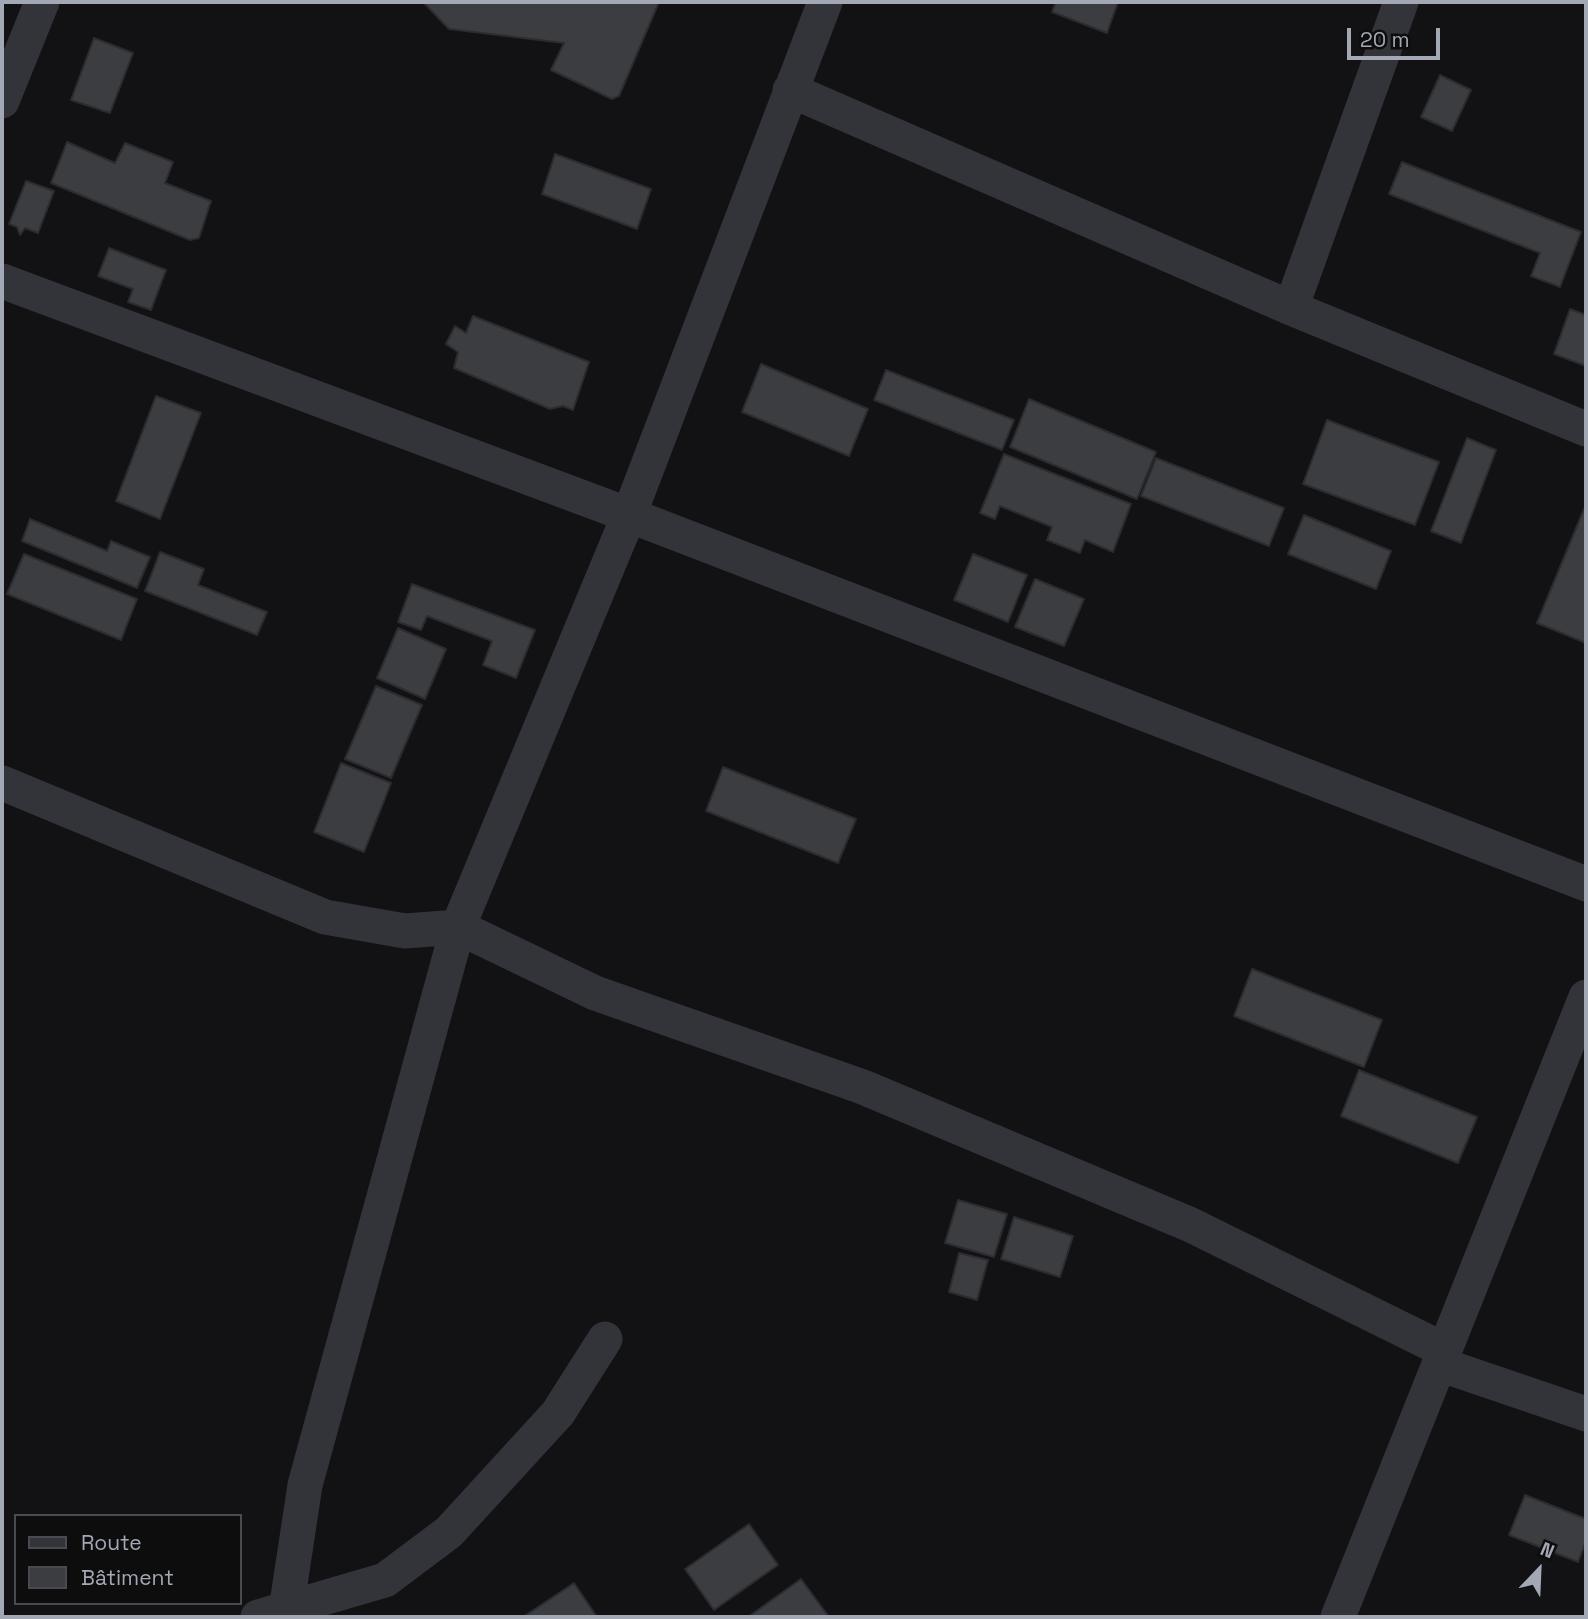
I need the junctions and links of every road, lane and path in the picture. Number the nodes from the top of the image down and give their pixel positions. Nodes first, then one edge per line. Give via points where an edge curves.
1 (42, 2) edge
2 (825, 2) edge
3 (1401, 2) edge
4 (790, 90) junction
5 (2, 101) edge
6 (2, 281) edge
7 (1291, 308) junction
8 (1586, 429) edge
9 (629, 515) junction
10 (2, 783) edge
11 (1586, 884) edge
12 (458, 927) junction
13 (1586, 998) edge
14 (605, 1339) dead end
15 (1441, 1357) junction
16 (1586, 1414) edge
17 (276, 1615) edge
18 (1338, 1617) edge

1 - 5 street
2 - 4 street
3 - 7 street
4 - 7 street
4 - 9 street
6 - 9 street
7 - 8 street
9 - 11 street
9 - 12 street
10 - 12 street via 326,917 405,931
12 - 15 street via 595,993 863,1087 1191,1225
12 - 17 street via 305,1485
13 - 15 street
14 - 17 street via 558,1413 449,1532 385,1580
15 - 16 street
15 - 18 street

